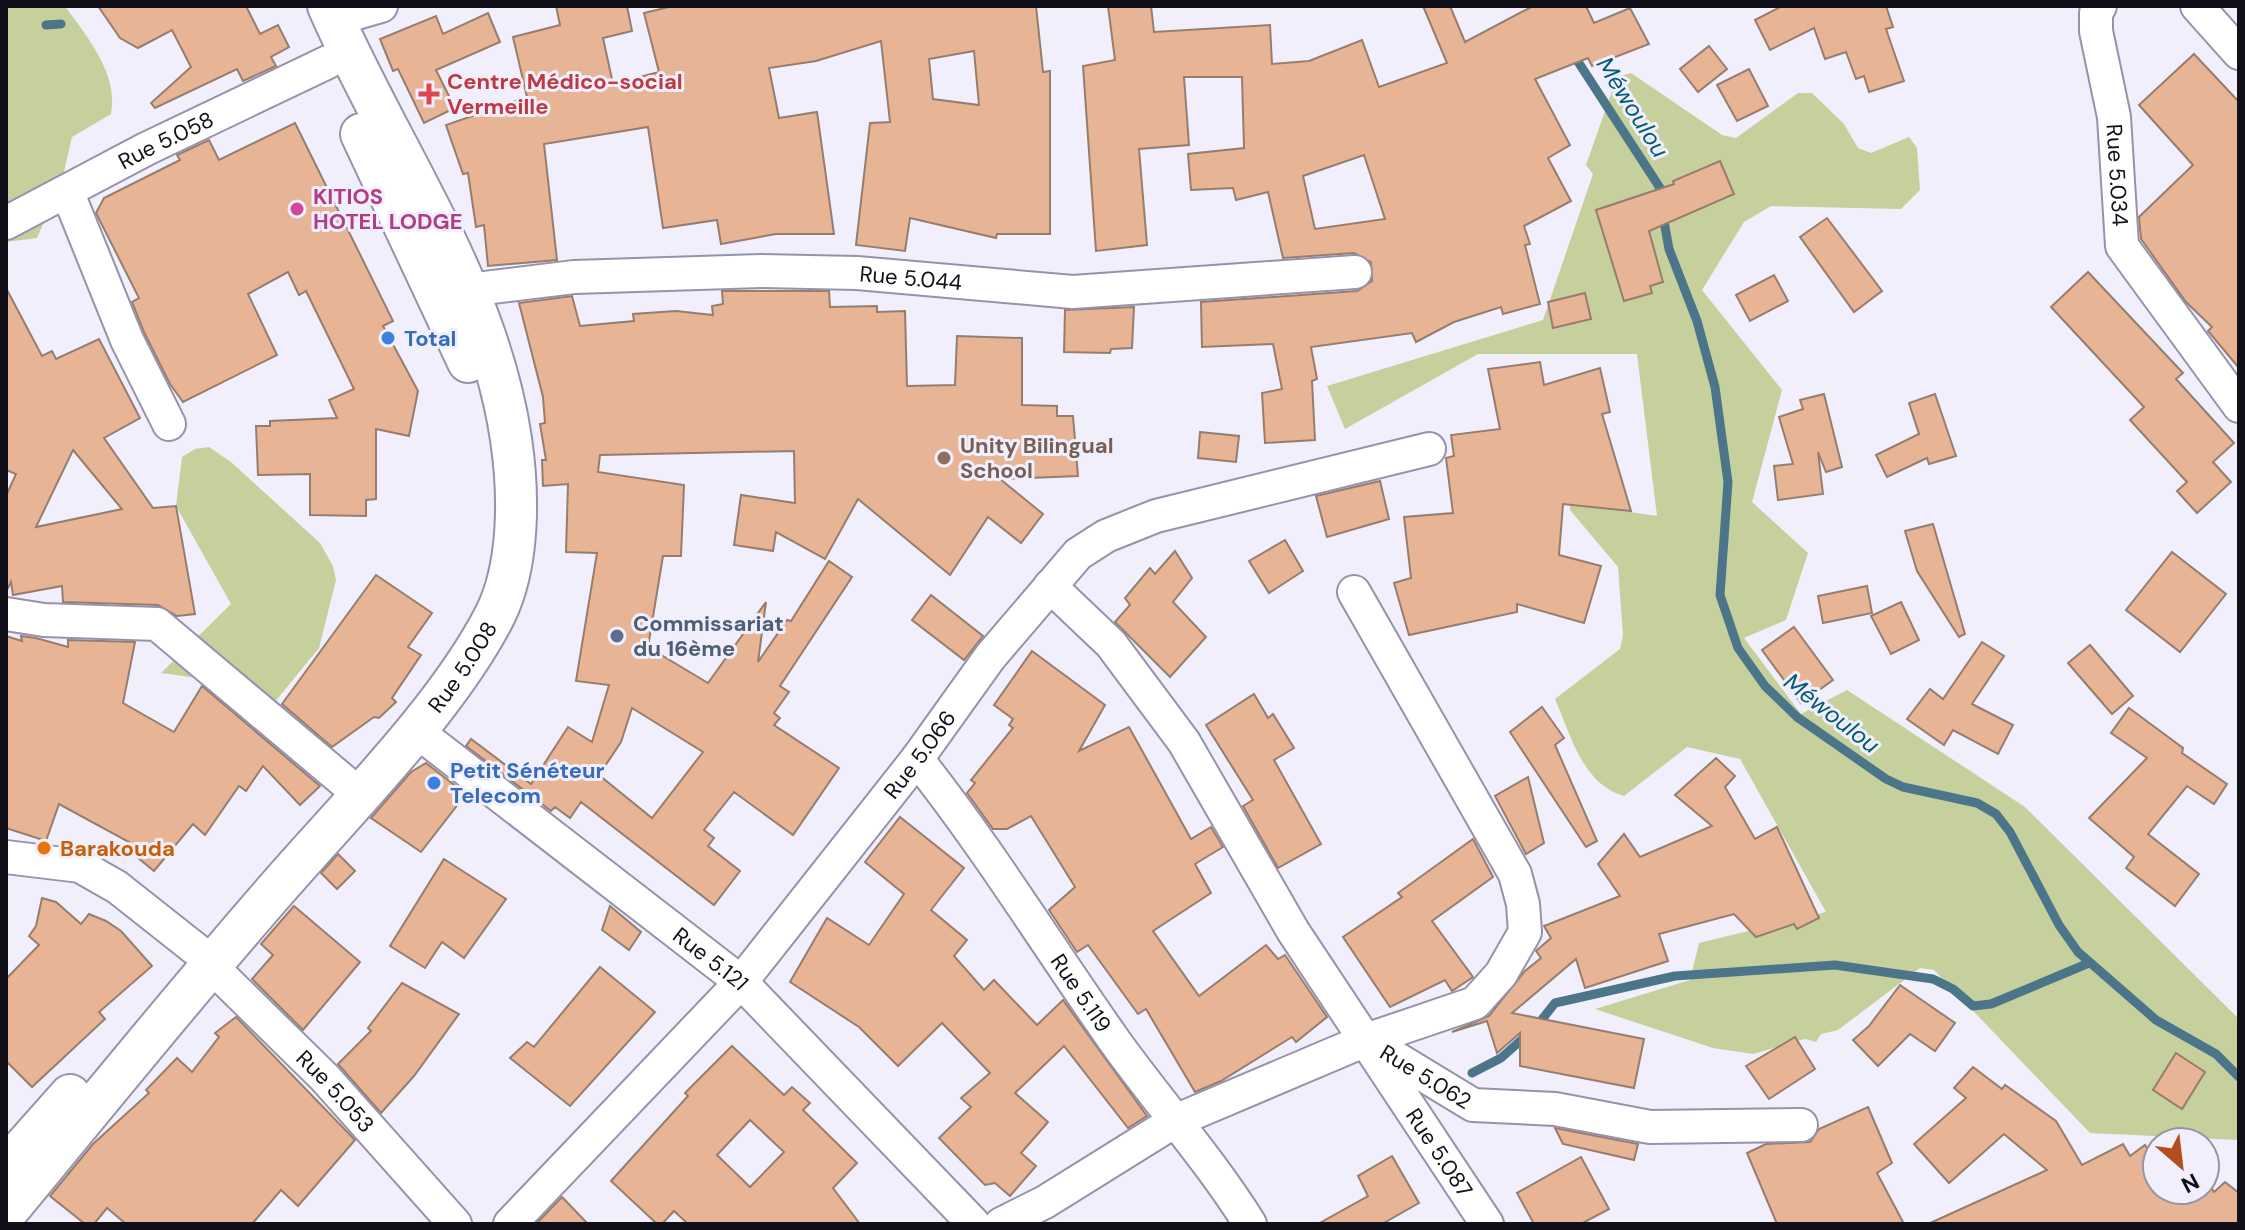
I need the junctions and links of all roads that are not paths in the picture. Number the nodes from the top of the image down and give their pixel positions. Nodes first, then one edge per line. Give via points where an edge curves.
1 (381, 6) edge
2 (2100, 6) edge
3 (2197, 6) edge
4 (321, 11) edge
5 (2239, 53) edge
6 (328, 62) junction
7 (67, 191) junction
8 (6, 223) edge
9 (1355, 272) dead end
10 (468, 290) junction
11 (2239, 406) edge
12 (169, 424) dead end
13 (1429, 449) dead end
14 (1050, 586) junction
15 (1354, 592) dead end
16 (6, 614) edge
17 (415, 730) junction
18 (917, 759) junction
19 (346, 783) junction
20 (6, 857) edge
21 (204, 958) junction
22 (741, 982) junction
23 (1366, 1040) junction
24 (1175, 1121) junction
25 (1801, 1125) dead end
26 (6, 1167) edge
27 (6, 1213) edge
28 (455, 1224) edge
29 (510, 1224) edge
30 (974, 1224) edge
31 (1001, 1224) edge
32 (1250, 1224) edge
33 (1487, 1224) edge

1 - 4 street
2 - 11 street, Rue 5.034 via 2096,31 2114,117 2122,246
3 - 5 street
4 - 6 main road, Rue 5.008
4 - 10 main road, Rue 5.008 via 421,188
6 - 7 street, Rue 5.058
6 - 19 main road, Rue 5.008 via 464,350 492,449 496,489 490,566 477,608 448,659
7 - 8 street, Rue 5.058
7 - 12 street via 127,340
9 - 10 street, Rue 5.044 via 1073,292 857,273 761,271 574,277
10 - 17 main road, Rue 5.008 via 511,440 512,552 496,613
13 - 14 street, Rue 5.066 via 1156,516 1078,554
14 - 18 street, Rue 5.066 via 990,657
14 - 23 street, Rue 5.087 via 1111,644 1176,730 1293,931
15 - 23 street via 1515,874 1525,932 1501,974 1475,1003
16 - 19 street via 157,624
17 - 21 main road, Rue 5.008
17 - 22 street, Rue 5.121
18 - 22 street, Rue 5.066
18 - 24 street, Rue 5.119 via 979,837
19 - 21 main road, Rue 5.008
20 - 21 street, Rue 5.053 via 80,866 117,887
21 - 26 main road, Rue 5.008
21 - 27 main road, Rue 5.008
21 - 28 street, Rue 5.053 via 325,1078
22 - 29 street, Rue 5.066
22 - 30 street, Rue 5.121
23 - 24 street, Rue 5.062
23 - 25 street, Rue 5.062 via 1473,1105 1555,1109 1650,1127
23 - 33 street, Rue 5.087
24 - 31 street, Rue 5.062
24 - 32 street, Rue 5.119 via 1214,1167

